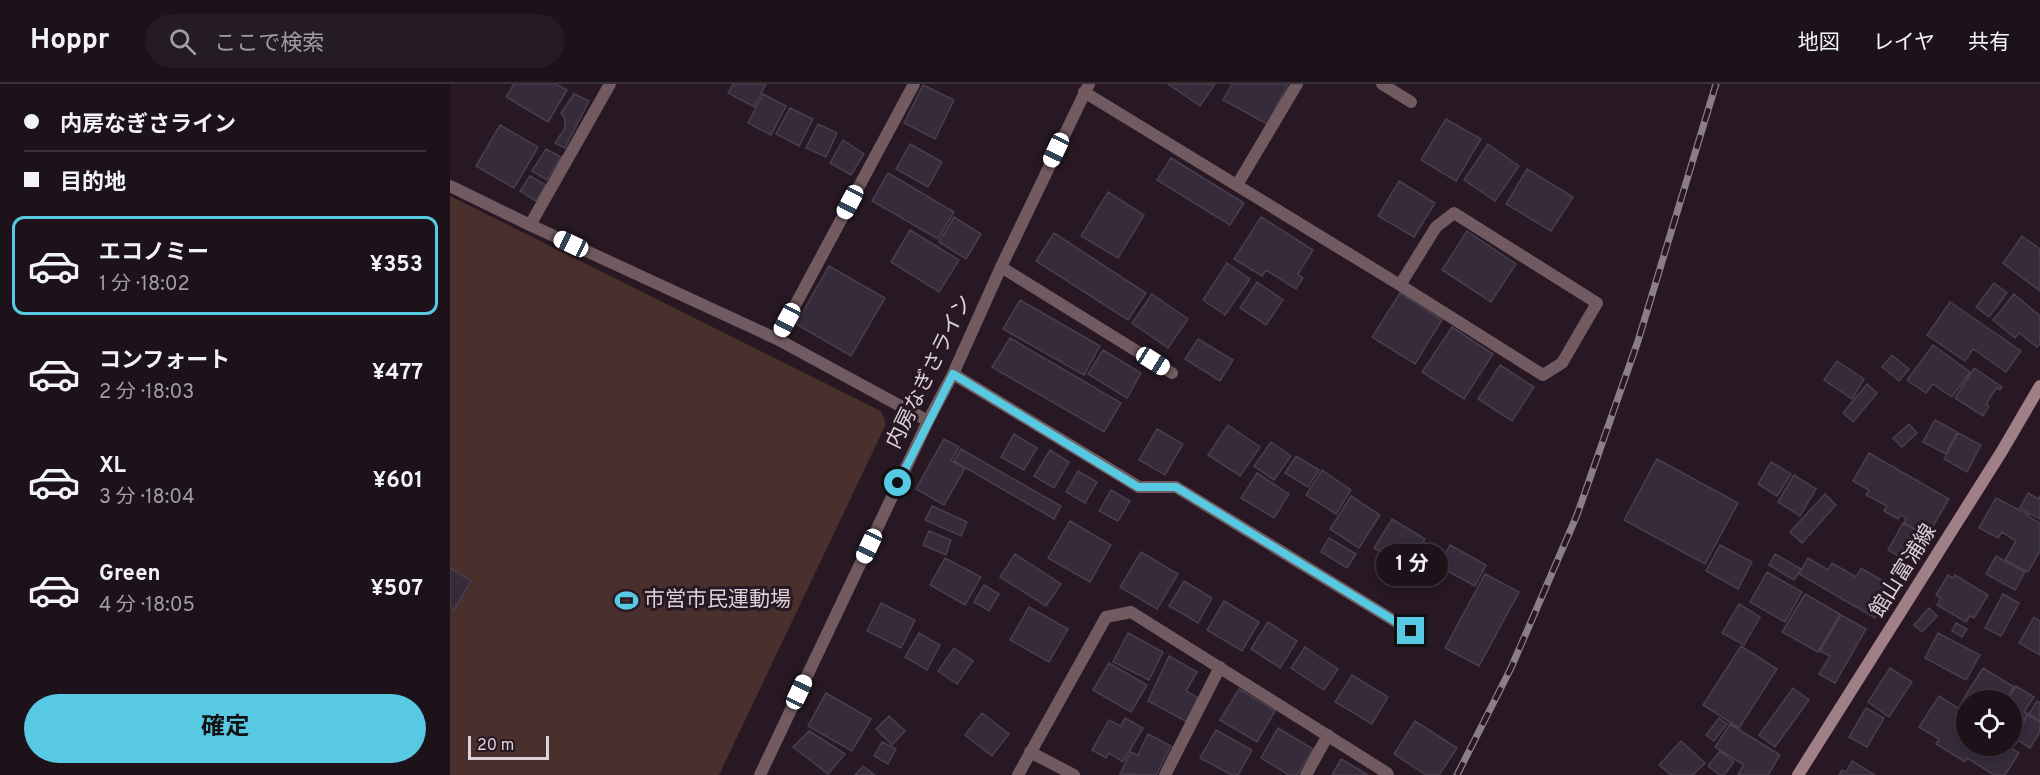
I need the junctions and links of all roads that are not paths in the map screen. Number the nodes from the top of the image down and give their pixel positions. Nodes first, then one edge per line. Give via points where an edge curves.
1 (609, 84) edge
2 (914, 84) edge
3 (1298, 84) edge
4 (1382, 84) edge
5 (1086, 88) edge
6 (1411, 102) dead end
7 (1237, 185) junction
8 (450, 186) edge
9 (530, 225) junction
10 (1001, 267) junction
11 (1400, 285) junction
12 (777, 339) junction
13 (1172, 373) dead end
14 (953, 374) junction
15 (2040, 386) edge
16 (928, 421) junction
17 (1411, 631) dead end
18 (1220, 668) junction
19 (1328, 735) junction
20 (1030, 752) junction
21 (760, 775) edge
22 (1018, 775) edge
23 (1074, 775) edge
24 (1166, 775) edge
25 (1306, 775) edge
26 (1388, 775) edge
27 (1798, 775) edge

1 - 9 street
2 - 12 street
3 - 7 street
4 - 6 street
5 - 7 street
5 - 10 street, 内房なぎさライン
7 - 11 street
8 - 9 street
9 - 12 street
10 - 13 street
10 - 14 street, 内房なぎさライン
11 - 11 street via 1543,375 1562,363 1597,303 1454,213 1436,227
12 - 16 street
14 - 16 street, 内房なぎさライン
14 - 17 street via 1138,487 1176,487
15 - 27 main road, 館山富浦線
16 - 21 street, 内房なぎさライン
18 - 19 street
18 - 20 street via 1131,612 1106,617
18 - 24 street
19 - 25 street
19 - 26 street
20 - 22 street
20 - 23 street

